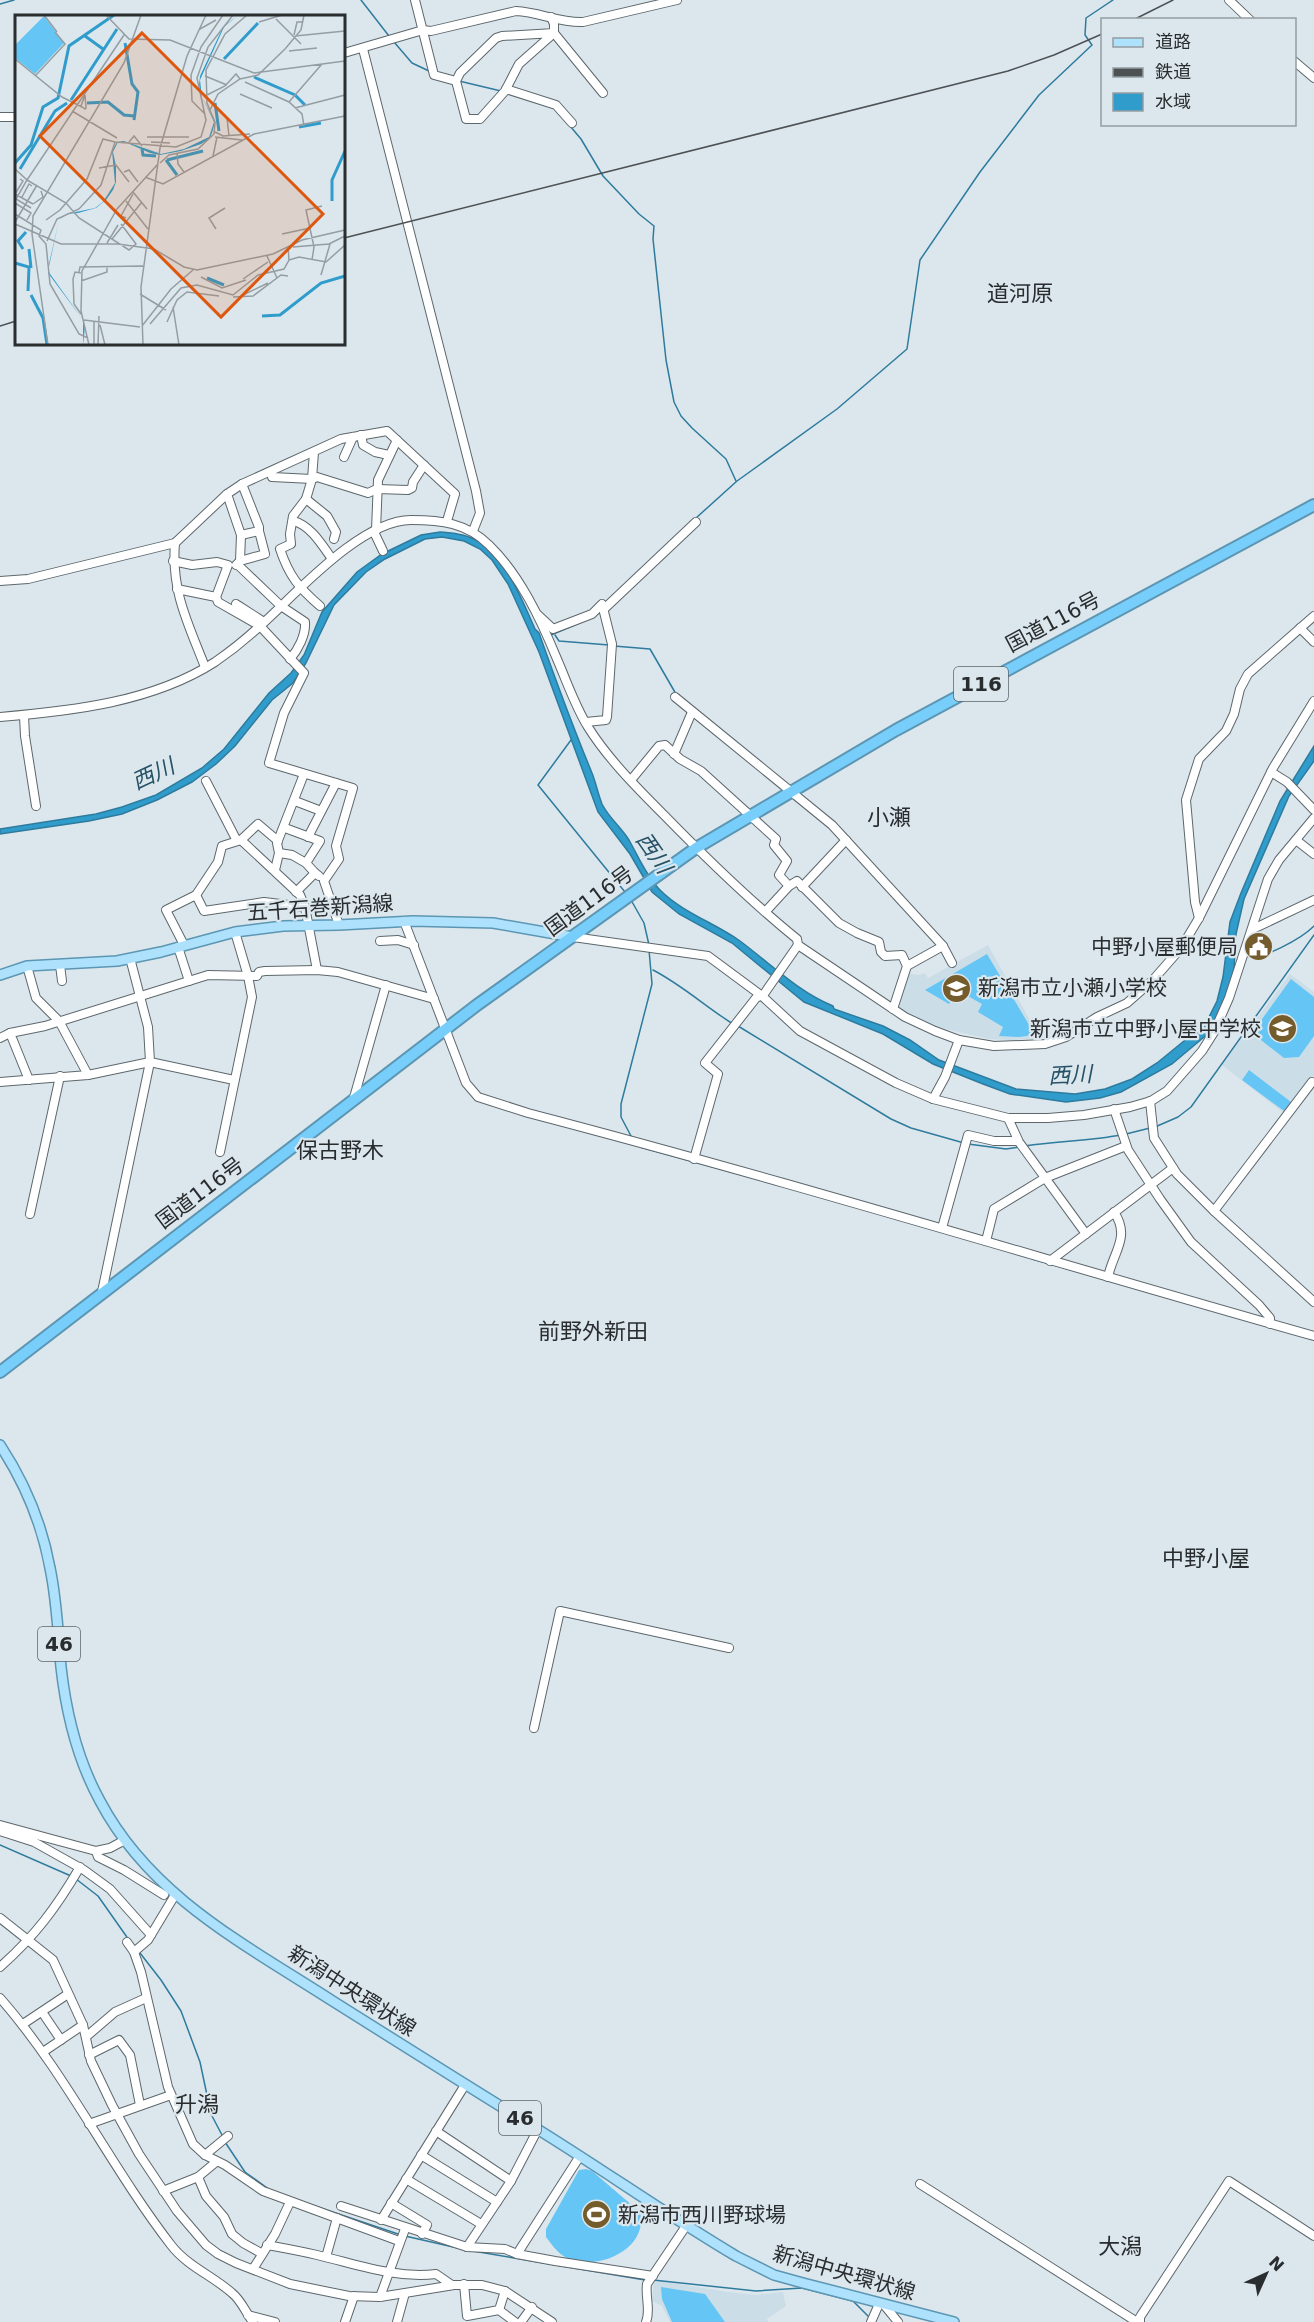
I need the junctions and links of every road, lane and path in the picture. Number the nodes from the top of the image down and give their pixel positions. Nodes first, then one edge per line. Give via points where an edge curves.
1 (415, 0) edge
2 (677, 0) edge
3 (1229, 0) edge
4 (551, 17) junction
5 (1248, 18) edge
6 (423, 30) junction
7 (554, 33) junction
8 (363, 49) junction
9 (345, 53) edge
10 (1296, 63) edge
11 (1314, 78) edge
12 (456, 81) junction
13 (506, 88) junction
14 (603, 93) dead end
15 (572, 123) dead end
16 (357, 436) junction
17 (398, 440) junction
18 (314, 452) junction
19 (389, 455) junction
20 (344, 457) dead end
21 (424, 465) junction
22 (271, 472) junction
23 (312, 479) junction
24 (242, 484) junction
25 (377, 489) junction
26 (227, 494) junction
27 (306, 499) junction
28 (1314, 505) edge
29 (294, 521) junction
30 (447, 521) junction
31 (696, 522) dead end
32 (259, 531) junction
33 (375, 531) junction
34 (473, 531) junction
35 (241, 535) junction
36 (334, 539) dead end
37 (175, 543) junction
38 (280, 549) junction
39 (382, 551) dead end
40 (265, 554) junction
41 (332, 559) junction
42 (173, 561) junction
43 (239, 563) junction
44 (228, 565) junction
45 (0, 581) edge
46 (300, 588) junction
47 (177, 590) junction
48 (216, 597) junction
49 (236, 604) dead end
50 (282, 606) junction
51 (320, 606) dead end
52 (604, 609) junction
53 (535, 612) junction
54 (1314, 616) edge
55 (262, 624) junction
56 (1300, 628) junction
57 (1314, 642) edge
58 (291, 660) junction
59 (205, 667) junction
60 (675, 697) dead end
61 (1314, 701) edge
62 (692, 712) junction
63 (24, 716) junction
64 (0, 717) edge
65 (586, 722) junction
66 (674, 754) junction
67 (1271, 772) junction
68 (304, 774) junction
69 (631, 780) junction
70 (206, 781) dead end
71 (336, 783) junction
72 (791, 791) junction
73 (295, 801) junction
74 (36, 806) dead end
75 (1314, 810) edge
76 (321, 811) junction
77 (750, 816) junction
78 (1314, 818) edge
79 (285, 828) junction
80 (308, 837) junction
81 (239, 840) junction
82 (846, 840) junction
83 (1296, 840) junction
84 (278, 841) junction
85 (320, 841) junction
86 (336, 846) junction
87 (696, 848) junction
88 (279, 853) junction
89 (1314, 854) edge
90 (306, 863) junction
91 (275, 870) junction
92 (315, 873) junction
93 (324, 881) junction
94 (789, 886) junction
95 (802, 887) junction
96 (296, 892) junction
97 (196, 895) junction
98 (1314, 900) edge
99 (304, 907) junction
100 (766, 911) junction
101 (1199, 918) junction
102 (404, 921) junction
103 (308, 925) junction
104 (339, 925) junction
105 (1253, 928) junction
106 (235, 932) junction
107 (573, 937) junction
108 (380, 940) dead end
109 (414, 945) junction
110 (798, 945) junction
111 (181, 946) junction
112 (943, 946) junction
113 (130, 958) junction
114 (952, 963) dead end
115 (60, 965) junction
116 (27, 966) junction
117 (907, 966) junction
118 (317, 970) junction
119 (0, 975) edge
120 (248, 976) junction
121 (62, 981) dead end
122 (189, 981) junction
123 (386, 985) junction
124 (762, 996) junction
125 (140, 997) junction
126 (434, 999) junction
127 (893, 1009) junction
128 (59, 1021) junction
129 (446, 1031) junction
130 (10, 1033) junction
131 (0, 1038) edge
132 (959, 1040) junction
133 (150, 1062) junction
134 (88, 1075) junction
135 (60, 1076) junction
136 (29, 1080) junction
137 (234, 1080) junction
138 (0, 1082) edge
139 (1312, 1082) dead end
140 (933, 1099) junction
141 (353, 1101) junction
142 (1149, 1101) junction
143 (1114, 1109) junction
144 (1008, 1118) junction
145 (1018, 1141) junction
146 (1126, 1146) junction
147 (219, 1152) dead end
148 (694, 1159) junction
149 (1173, 1168) junction
150 (1045, 1178) junction
151 (1150, 1185) junction
152 (1214, 1211) junction
153 (1114, 1212) junction
154 (30, 1214) dead end
155 (942, 1228) junction
156 (1086, 1234) junction
157 (986, 1241) junction
158 (1050, 1261) junction
159 (1108, 1277) junction
160 (102, 1292) junction
161 (1314, 1302) edge
162 (1270, 1324) junction
163 (1314, 1336) edge
164 (0, 1372) edge
165 (0, 1445) edge
166 (729, 1648) dead end
167 (534, 1728) dead end
168 (0, 1825) edge
169 (0, 1831) edge
170 (125, 1840) junction
171 (70, 1845) junction
172 (96, 1851) junction
173 (66, 1861) junction
174 (80, 1867) junction
175 (164, 1894) dead end
176 (175, 1895) junction
177 (0, 1918) edge
178 (151, 1935) junction
179 (30, 1940) junction
180 (127, 1942) dead end
181 (134, 1952) junction
182 (0, 1967) edge
183 (68, 1994) junction
184 (0, 1998) edge
185 (146, 1998) junction
186 (42, 2012) junction
187 (23, 2024) junction
188 (83, 2025) junction
189 (87, 2036) junction
190 (61, 2040) junction
191 (43, 2052) junction
192 (89, 2055) junction
193 (465, 2085) junction
194 (171, 2095) junction
195 (140, 2105) junction
196 (117, 2114) junction
197 (89, 2124) junction
198 (538, 2129) junction
199 (436, 2131) junction
200 (228, 2136) dead end
201 (205, 2155) junction
202 (421, 2155) junction
203 (580, 2156) junction
204 (216, 2162) junction
205 (198, 2177) junction
206 (406, 2179) junction
207 (511, 2181) junction
208 (920, 2184) dead end
209 (163, 2192) junction
210 (290, 2202) junction
211 (497, 2202) junction
212 (391, 2203) junction
213 (341, 2206) dead end
214 (337, 2218) junction
215 (381, 2220) junction
216 (481, 2224) junction
217 (686, 2226) junction
218 (405, 2229) junction
219 (422, 2234) junction
220 (1314, 2236) edge
221 (399, 2241) junction
222 (267, 2245) junction
223 (467, 2247) junction
224 (261, 2253) junction
225 (517, 2254) junction
226 (326, 2258) junction
227 (253, 2269) junction
228 (389, 2271) junction
229 (652, 2276) junction
230 (464, 2284) junction
231 (452, 2285) junction
232 (506, 2291) junction
233 (405, 2293) junction
234 (354, 2296) junction
235 (380, 2297) junction
236 (882, 2305) junction
237 (532, 2307) junction
238 (499, 2310) junction
239 (251, 2319) edge
240 (468, 2319) edge
241 (275, 2322) edge
242 (345, 2322) edge
243 (396, 2322) edge
244 (515, 2322) edge
245 (521, 2322) edge
246 (552, 2322) edge
247 (646, 2322) edge
248 (871, 2322) edge
249 (898, 2322) edge
250 (954, 2322) edge
251 (1138, 2322) edge

1 - 6 street
2 - 4 street via 583,22
3 - 5 street
4 - 6 street via 516,11
4 - 7 street
6 - 8 street
6 - 12 street via 434,75
7 - 12 street via 496,38
7 - 13 street via 519,64
7 - 14 street
8 - 9 street
8 - 34 street via 476,491 480,513
10 - 11 street
12 - 13 street via 466,119 480,119
13 - 15 street via 556,105
16 - 17 street via 387,431
16 - 18 street
16 - 19 street via 363,445
16 - 20 street
17 - 19 street
17 - 21 street
18 - 22 street
18 - 23 street
19 - 25 street
21 - 25 street via 412,488
21 - 30 street via 455,494
22 - 23 street via 272,477
22 - 24 street
23 - 25 street via 317,477 362,493
23 - 27 street
24 - 26 street
24 - 32 street
25 - 33 street
26 - 35 street
26 - 37 street
27 - 29 street via 296,510
27 - 36 street via 327,516 336,532
28 - 72 highway, 国道116号 / 116 via 905,725
29 - 38 street via 291,544
29 - 41 street via 301,523
30 - 33 street via 409,520
30 - 34 street
31 - 52 street
32 - 35 street
32 - 40 street
33 - 39 street
33 - 41 street
34 - 53 street via 507,564
35 - 43 street
37 - 42 street
37 - 45 street via 28,579
38 - 40 street
38 - 46 street
40 - 43 street
41 - 46 street
42 - 44 street
42 - 47 street
43 - 44 street
43 - 50 street
44 - 48 street
46 - 50 street
46 - 51 street
47 - 48 street
47 - 59 street
48 - 55 street via 218,602
49 - 55 street
50 - 55 street
50 - 58 street via 305,622 306,629
52 - 53 street via 602,604 592,614 553,629
52 - 65 street via 612,644 608,717
53 - 65 street
54 - 56 street
55 - 58 street
55 - 59 street
56 - 57 street
56 - 101 street via 1248,674 1226,731 1203,753 1191,779 1186,800
58 - 68 street via 304,673 284,713 269,763
59 - 63 street via 131,697
60 - 62 street
61 - 67 street
62 - 66 street
62 - 72 street
63 - 64 street
63 - 74 street
65 - 69 street
66 - 69 street via 665,745 659,746
66 - 77 street via 701,771
67 - 75 street via 1299,792
67 - 101 street
68 - 71 street
68 - 73 street
69 - 87 street
70 - 81 street
71 - 76 street
71 - 86 street via 353,788
72 - 77 highway, 国道116号 / 116
72 - 82 street
73 - 76 street
73 - 79 street
76 - 80 street
77 - 87 highway, 国道116号 / 116
77 - 94 street via 776,839 774,845 788,861 779,875
78 - 83 street
79 - 80 street
79 - 84 street
80 - 85 street
81 - 84 street via 258,824
81 - 91 street
81 - 97 street via 222,846 218,862
82 - 95 street
82 - 112 street
83 - 89 street
83 - 105 street via 1268,879
84 - 88 street
85 - 86 street
85 - 90 street
86 - 93 street via 339,859
87 - 100 street
87 - 107 highway, 国道116号 / 116
88 - 90 street
88 - 91 street
90 - 92 street
91 - 96 street
92 - 93 street
92 - 96 street
93 - 104 street
94 - 95 street via 797,881
94 - 100 street
95 - 117 street via 839,923 876,939 885,956 902,955
96 - 99 street
97 - 99 street via 204,911 264,902
97 - 111 street via 166,910
98 - 105 street
99 - 103 street
100 - 110 street via 797,939
101 - 132 street via 1180,948 1134,998 1066,1037 1024,1046
102 - 104 main road, 五千石巻新潟線
102 - 107 main road, 五千石巻新潟線 via 493,923
102 - 109 street
103 - 104 main road, 五千石巻新潟線
103 - 106 main road, 五千石巻新潟線
103 - 118 street
105 - 142 street via 1214,1032 1184,1073 1167,1091
106 - 111 main road, 五千石巻新潟線
106 - 120 street
107 - 124 street via 702,954 717,960
107 - 129 highway, 国道116号 / 116
108 - 109 street
109 - 126 street
110 - 124 street
110 - 127 street
111 - 113 main road, 五千石巻新潟線
111 - 122 street
112 - 114 street
112 - 117 street
113 - 115 main road, 五千石巻新潟線
113 - 125 street
115 - 116 main road, 五千石巻新潟線
115 - 121 street
116 - 119 main road, 五千石巻新潟線
116 - 128 street via 36,998
117 - 127 street
118 - 120 street via 265,971
118 - 123 street
120 - 122 street via 208,975
120 - 137 street via 252,997
122 - 125 street
123 - 126 street
123 - 141 street
124 - 140 street via 807,1035
124 - 148 street via 756,998 705,1063 718,1074
125 - 128 street
125 - 133 street via 148,1027
126 - 129 street
127 - 132 street
128 - 130 street
128 - 134 street
129 - 141 highway, 国道116号 / 116
129 - 148 street via 466,1083 478,1097
130 - 131 street
130 - 136 street
132 - 140 street
133 - 134 street
133 - 137 street
133 - 160 street
134 - 135 street
135 - 136 street
135 - 154 street
136 - 138 street
137 - 147 street
139 - 152 street
140 - 144 street
141 - 160 highway, 国道116号 / 116
142 - 143 street
142 - 149 street via 1154,1138
143 - 144 street via 1069,1117
143 - 146 street
144 - 145 street
145 - 150 street
145 - 155 street via 968,1136
146 - 150 street
146 - 151 street
148 - 155 street
149 - 151 street
149 - 152 street
150 - 156 street
150 - 157 street via 994,1209
151 - 153 street
151 - 162 street via 1191,1242 1259,1305 1270,1318
152 - 161 street
153 - 156 street
153 - 159 street via 1122,1223 1122,1233
155 - 157 street
156 - 158 street
157 - 158 street
158 - 159 street
159 - 162 street
160 - 164 highway, 国道116号 / 116
162 - 163 street
165 - 170 main road, 新潟中央環状線 / 46 via 25,1490 45,1544 62,1670 78,1745 100,1800
166 - 167 street via 560,1611
168 - 171 street
169 - 173 street via 34,1842
170 - 172 street
170 - 176 main road, 新潟中央環状線 / 46
171 - 172 street
171 - 173 street
172 - 175 street via 98,1857
173 - 174 street
174 - 178 street via 110,1889
174 - 179 street
176 - 178 street
176 - 193 main road, 新潟中央環状線 / 46
177 - 179 street
178 - 181 street
179 - 182 street
179 - 183 street via 53,1960
180 - 181 street
181 - 185 street
183 - 186 street
183 - 188 street
184 - 187 street
185 - 189 street via 116,2013
185 - 194 street
186 - 187 street
186 - 190 street
187 - 191 street
188 - 189 street
188 - 190 street
189 - 192 street
190 - 191 street
191 - 197 street
192 - 195 street via 119,2040 130,2055
192 - 196 street
193 - 198 main road, 新潟中央環状線 / 46
193 - 199 street
194 - 195 street
194 - 201 street via 193,2144
195 - 196 street
196 - 197 street
196 - 209 street
197 - 239 street via 173,2248 241,2301
198 - 203 main road, 新潟中央環状線 / 46
198 - 207 street
199 - 202 street
199 - 207 street
200 - 201 street
201 - 204 street
202 - 206 street
202 - 211 street
203 - 217 main road, 新潟中央環状線 / 46
203 - 225 street
204 - 205 street
204 - 210 street via 263,2191
205 - 209 street
205 - 224 street via 232,2234
206 - 212 street
206 - 216 street
207 - 211 street
208 - 251 street
209 - 227 street via 206,2245
210 - 214 street
210 - 222 street
211 - 216 street
212 - 215 street
212 - 219 street via 427,2225
213 - 215 street
214 - 221 street
214 - 226 street
215 - 218 street
216 - 223 street
217 - 229 street
217 - 236 main road, 新潟中央環状線 / 46 via 774,2274
218 - 219 street
218 - 221 street
219 - 223 street
220 - 251 street via 1229,2181
221 - 228 street
222 - 224 street
222 - 226 street
223 - 225 street via 505,2249
224 - 227 street
225 - 229 street
226 - 228 street
227 - 234 street via 319,2292
228 - 231 street via 417,2277 436,2274
228 - 235 street
229 - 247 street via 646,2291
230 - 231 street
230 - 232 street
230 - 240 street
231 - 233 street
232 - 237 street
232 - 238 street
233 - 235 street
233 - 243 street
234 - 235 street
234 - 242 street
236 - 248 street
236 - 249 street
236 - 250 main road, 新潟中央環状線 / 46
237 - 245 street
237 - 246 street
238 - 240 street
238 - 244 street
239 - 241 street

